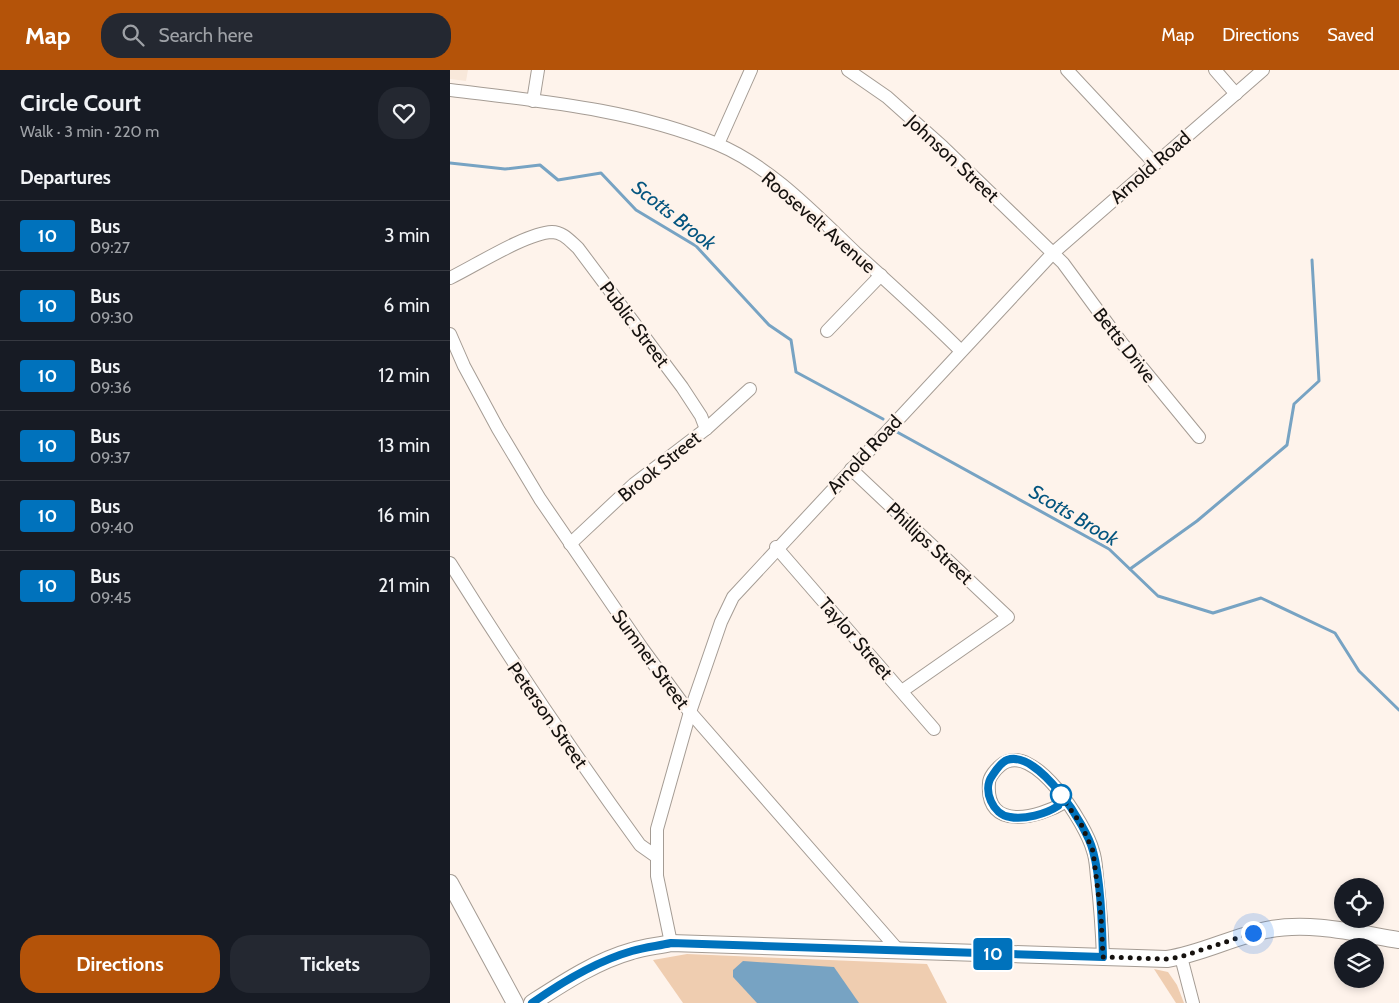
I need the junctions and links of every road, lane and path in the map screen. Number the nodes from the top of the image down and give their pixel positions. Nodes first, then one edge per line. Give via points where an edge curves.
1 (538, 70) edge
2 (751, 70) edge
3 (848, 70) edge
4 (1067, 70) edge
5 (1215, 70) edge
6 (1263, 70) edge
7 (450, 90) edge
8 (1236, 94) junction
9 (533, 101) junction
10 (718, 144) junction
11 (1154, 163) junction
12 (1054, 253) junction
13 (881, 275) junction
14 (450, 278) edge
15 (827, 331) dead end
16 (450, 334) edge
17 (961, 351) junction
18 (750, 389) dead end
19 (706, 429) junction
20 (1199, 437) dead end
21 (851, 469) junction
22 (570, 544) junction
23 (776, 548) junction
24 (450, 563) edge
25 (902, 691) junction
26 (690, 712) junction
27 (934, 729) dead end
28 (1066, 802) junction
29 (657, 857) junction
30 (450, 883) edge
31 (1399, 940) edge
32 (671, 943) junction
33 (899, 950) junction
34 (1103, 957) junction
35 (1180, 957) junction
36 (516, 1003) edge
37 (532, 1003) edge
38 (1193, 1003) edge

1 - 9 street
2 - 10 street
3 - 12 street, Johnson Street via 887,97
4 - 11 street
5 - 8 street
6 - 8 street, Arnold Road
7 - 9 street, Roosevelt Avenue
8 - 11 street, Arnold Road
9 - 10 street, Roosevelt Avenue via 615,114
10 - 13 street, Roosevelt Avenue via 784,186
11 - 12 street, Arnold Road
12 - 17 street, Arnold Road
12 - 20 street, Betts Drive
13 - 15 street
13 - 17 street, Roosevelt Avenue
14 - 19 street, Public Street via 524,240 552,232 565,236 578,248 682,387
16 - 22 street, Sumner Street via 498,429
17 - 21 street, Arnold Road
18 - 19 street, Brook Street
19 - 22 street, Brook Street via 634,484
21 - 23 street, Arnold Road
21 - 25 street, Phillips Street via 1008,616
22 - 26 street, Sumner Street
23 - 25 street, Taylor Street
23 - 26 street, Arnold Road via 728,604
24 - 29 street, Peterson Street via 557,729 640,845
25 - 27 street, Taylor Street
26 - 29 street, Arnold Road via 657,829
26 - 33 street, Sumner Street
28 - 28 street via 1037,767 1019,759 1007,760 989,780 988,795 994,808 1009,818 1031,816
28 - 34 street via 1081,824 1093,851
29 - 32 street, Arnold Road
30 - 36 street
31 - 35 street via 1338,930 1284,928 1253,933
32 - 33 street
32 - 37 street via 632,951 596,966 558,985
33 - 34 street
34 - 35 street
35 - 38 street

